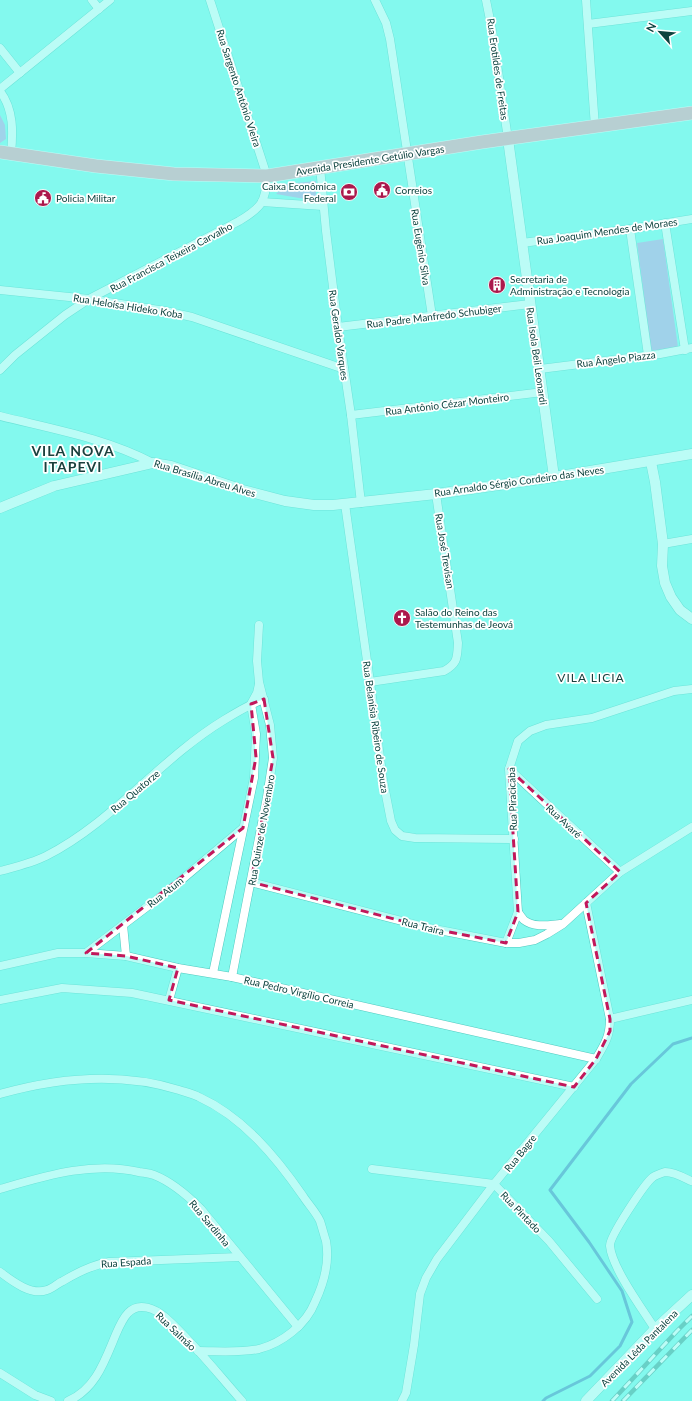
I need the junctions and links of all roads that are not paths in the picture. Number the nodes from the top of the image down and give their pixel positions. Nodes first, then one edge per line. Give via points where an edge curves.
1 (92, 0) edge
2 (110, 0) edge
3 (210, 0) edge
4 (376, 0) edge
5 (486, 0) edge
6 (586, 0) edge
7 (99, 9) junction
8 (692, 11) edge
9 (588, 24) junction
10 (0, 48) edge
11 (20, 73) junction
12 (0, 90) edge
13 (692, 113) edge
14 (595, 127) junction
15 (508, 139) junction
16 (6, 153) edge
17 (407, 155) junction
18 (320, 167) junction
19 (267, 176) junction
20 (262, 202) junction
21 (324, 206) junction
22 (692, 220) edge
23 (665, 224) junction
24 (630, 229) junction
25 (522, 243) junction
26 (0, 290) edge
27 (89, 299) junction
28 (530, 304) junction
29 (432, 316) junction
30 (338, 327) junction
31 (689, 349) edge
32 (648, 355) junction
33 (344, 369) junction
34 (540, 369) junction
35 (0, 370) edge
36 (542, 392) junction
37 (351, 415) junction
38 (0, 416) edge
39 (692, 454) edge
40 (651, 462) junction
41 (153, 463) junction
42 (554, 477) junction
43 (436, 494) junction
44 (361, 503) junction
45 (344, 504) junction
46 (0, 508) edge
47 (692, 539) edge
48 (663, 544) junction
49 (692, 619) edge
50 (259, 625) dead end
51 (259, 682) junction
52 (370, 682) junction
53 (692, 689) edge
54 (264, 699) junction
55 (252, 704) junction
56 (508, 769) junction
57 (692, 827) edge
58 (243, 828) junction
59 (514, 839) junction
60 (0, 871) edge
61 (620, 872) junction
62 (251, 882) junction
63 (586, 903) junction
64 (518, 912) junction
65 (562, 924) junction
66 (123, 925) junction
67 (506, 943) junction
68 (86, 953) junction
69 (126, 956) junction
70 (0, 966) edge
71 (178, 968) junction
72 (213, 973) junction
73 (232, 977) junction
74 (0, 1000) edge
75 (169, 1000) junction
76 (692, 1000) edge
77 (610, 1018) junction
78 (596, 1059) junction
79 (574, 1086) junction
80 (0, 1094) edge
81 (372, 1170) dead end
82 (692, 1181) edge
83 (494, 1184) junction
84 (0, 1189) edge
85 (239, 1257) junction
86 (0, 1272) edge
87 (692, 1295) edge
88 (596, 1299) dead end
89 (298, 1327) junction
90 (655, 1329) junction
91 (198, 1351) junction
92 (0, 1373) edge
93 (51, 1401) edge
94 (68, 1401) edge
95 (242, 1401) edge
96 (402, 1401) edge
97 (586, 1401) edge

1 - 7 street
2 - 7 street
3 - 19 street, Rua Sargento Antônio Vieira
4 - 17 street, Rua Eugênio Silva via 390,39
5 - 15 street, Rua Erotildes de Freitas
6 - 9 street
7 - 11 street
8 - 9 street
9 - 14 street
10 - 11 street
11 - 12 street
12 - 16 street via 12,117 13,128
13 - 14 highway, Avenida Presidente Getúlio Vargas
14 - 15 highway, Avenida Presidente Getúlio Vargas
15 - 17 highway, Avenida Presidente Getúlio Vargas
15 - 25 street, Rua Isola Beli Leonardi
16 - 19 highway, Avenida Presidente Getúlio Vargas via 174,174
17 - 18 highway, Avenida Presidente Getúlio Vargas
17 - 29 street, Rua Eugênio Silva
18 - 19 highway, Avenida Presidente Getúlio Vargas
18 - 21 street, Rua Geraldo Varques
19 - 20 street via 266,193
20 - 21 street
20 - 27 street, Rua Francisca Teixeira Carvalho via 252,213 239,221
21 - 30 street, Rua Geraldo Varques
22 - 23 street, Rua Joaquim Mendes de Moraes
23 - 24 street, Rua Joaquim Mendes de Moraes
23 - 31 street
24 - 25 street, Rua Joaquim Mendes de Moraes
24 - 32 street
25 - 28 street, Rua Isola Beli Leonardi
26 - 27 street, Rua Heloísa Hideko Koba
27 - 33 street, Rua Heloísa Hideko Koba via 192,317
27 - 35 street, Rua Francisca Teixeira Carvalho via 65,315
28 - 29 street, Rua Padre Manfredo Schubiger
28 - 34 street, Rua Isola Beli Leonardi
29 - 30 street, Rua Padre Manfredo Schubiger
30 - 33 street, Rua Geraldo Varques
31 - 32 street, Rua Ângelo Piazza
32 - 34 street, Rua Ângelo Piazza
33 - 37 street, Rua Geraldo Varques
34 - 36 street, Rua Isola Beli Leonardi
36 - 37 street, Rua Antônio Cézar Monteiro
36 - 42 street, Rua Isola Beli Leonardi
37 - 44 street, Rua Geraldo Varques
38 - 41 street, Rua Brasília Abreu Alves via 90,438 134,453
39 - 40 street, Rua Arnaldo Sérgio Cordeiro das Neves
40 - 42 street, Rua Arnaldo Sérgio Cordeiro das Neves
40 - 48 street
41 - 45 street, Rua Brasília Abreu Alves via 171,466 286,501 314,505
41 - 46 street via 54,486
42 - 43 street, Rua Arnaldo Sérgio Cordeiro das Neves
43 - 44 street, Rua Arnaldo Sérgio Cordeiro das Neves
43 - 52 street, Rua José Trevisan via 458,643 457,656 452,666 444,671
44 - 45 street, Rua Arnaldo Sérgio Cordeiro das Neves
45 - 52 street, Rua Belanísia Ribeiro de Souza
47 - 48 street
48 - 49 street via 662,566 670,597 680,610
50 - 51 street, Rua Quinze de Novembro
51 - 54 street, Rua Quinze de Novembro
51 - 55 street, Rua Quinze de Novembro
52 - 59 street, Rua Belanísia Ribeiro de Souza via 383,780 395,830 402,836 415,838
53 - 56 street, Rua Piracicaba via 674,691 592,718 546,725 530,731 518,741
54 - 55 street, Rua Quatorze
54 - 62 street, Rua Quinze de Novembro via 270,724 273,758
55 - 58 street, Rua Quinze de Novembro via 256,757
55 - 60 street, Rua Quatorze via 197,738 74,840 45,857
56 - 59 street, Rua Piracicaba
56 - 61 street, Rua Avaré
57 - 61 street, Rua Traíra
58 - 66 street, Rua Atum
58 - 72 street, Rua Quinze de Novembro
59 - 64 street, Rua Piracicaba
61 - 63 street, Rua Traíra
62 - 67 street, Rua Traíra via 428,928
62 - 73 street, Rua Quinze de Novembro
63 - 65 street, Rua Traíra
63 - 77 street, Rua Bagre
64 - 65 street via 524,920 533,924
64 - 67 street, Rua Piracicaba
65 - 67 street, Rua Traíra via 535,940
66 - 68 street, Rua Atum
66 - 69 street
68 - 69 street, Rua Pedro Virgílio Correia
68 - 70 street, Rua Pedro Virgílio Correia via 58,953
69 - 71 street, Rua Pedro Virgílio Correia
71 - 72 street, Rua Pedro Virgílio Correia
71 - 75 street
72 - 73 street, Rua Pedro Virgílio Correia
73 - 78 street, Rua Pedro Virgílio Correia
74 - 75 street via 62,988 132,993
75 - 79 street
76 - 77 street
77 - 78 street, Rua Bagre via 610,1031
78 - 79 street, Rua Bagre
79 - 83 street, Rua Bagre
80 - 89 street via 32,1086 70,1081 134,1080 162,1085 198,1097 224,1111 257,1139 290,1177 319,1220 326,1242 328,1261 324,1282 313,1308
81 - 83 street, Rua Pintado
82 - 90 street via 664,1172 653,1177 628,1211 610,1244 612,1256 621,1274
83 - 88 street, Rua Pintado via 549,1241
83 - 96 street, Rua Bagre via 437,1259 426,1278 420,1294 406,1393
84 - 85 street, Rua Sardinha via 38,1178 98,1167 127,1169 153,1175 185,1194 201,1209
85 - 86 street, Rua Espada via 96,1264 47,1290 36,1291 23,1287
85 - 89 street, Rua Sardinha
87 - 90 street, Avenida Lêda Pantalena
89 - 91 street via 277,1342 258,1349
90 - 97 street, Avenida Lêda Pantalena
91 - 94 street, Rua Salmão via 155,1310 135,1308 121,1323 94,1380 78,1396
91 - 95 street, Rua Salmão
92 - 93 street via 35,1395

